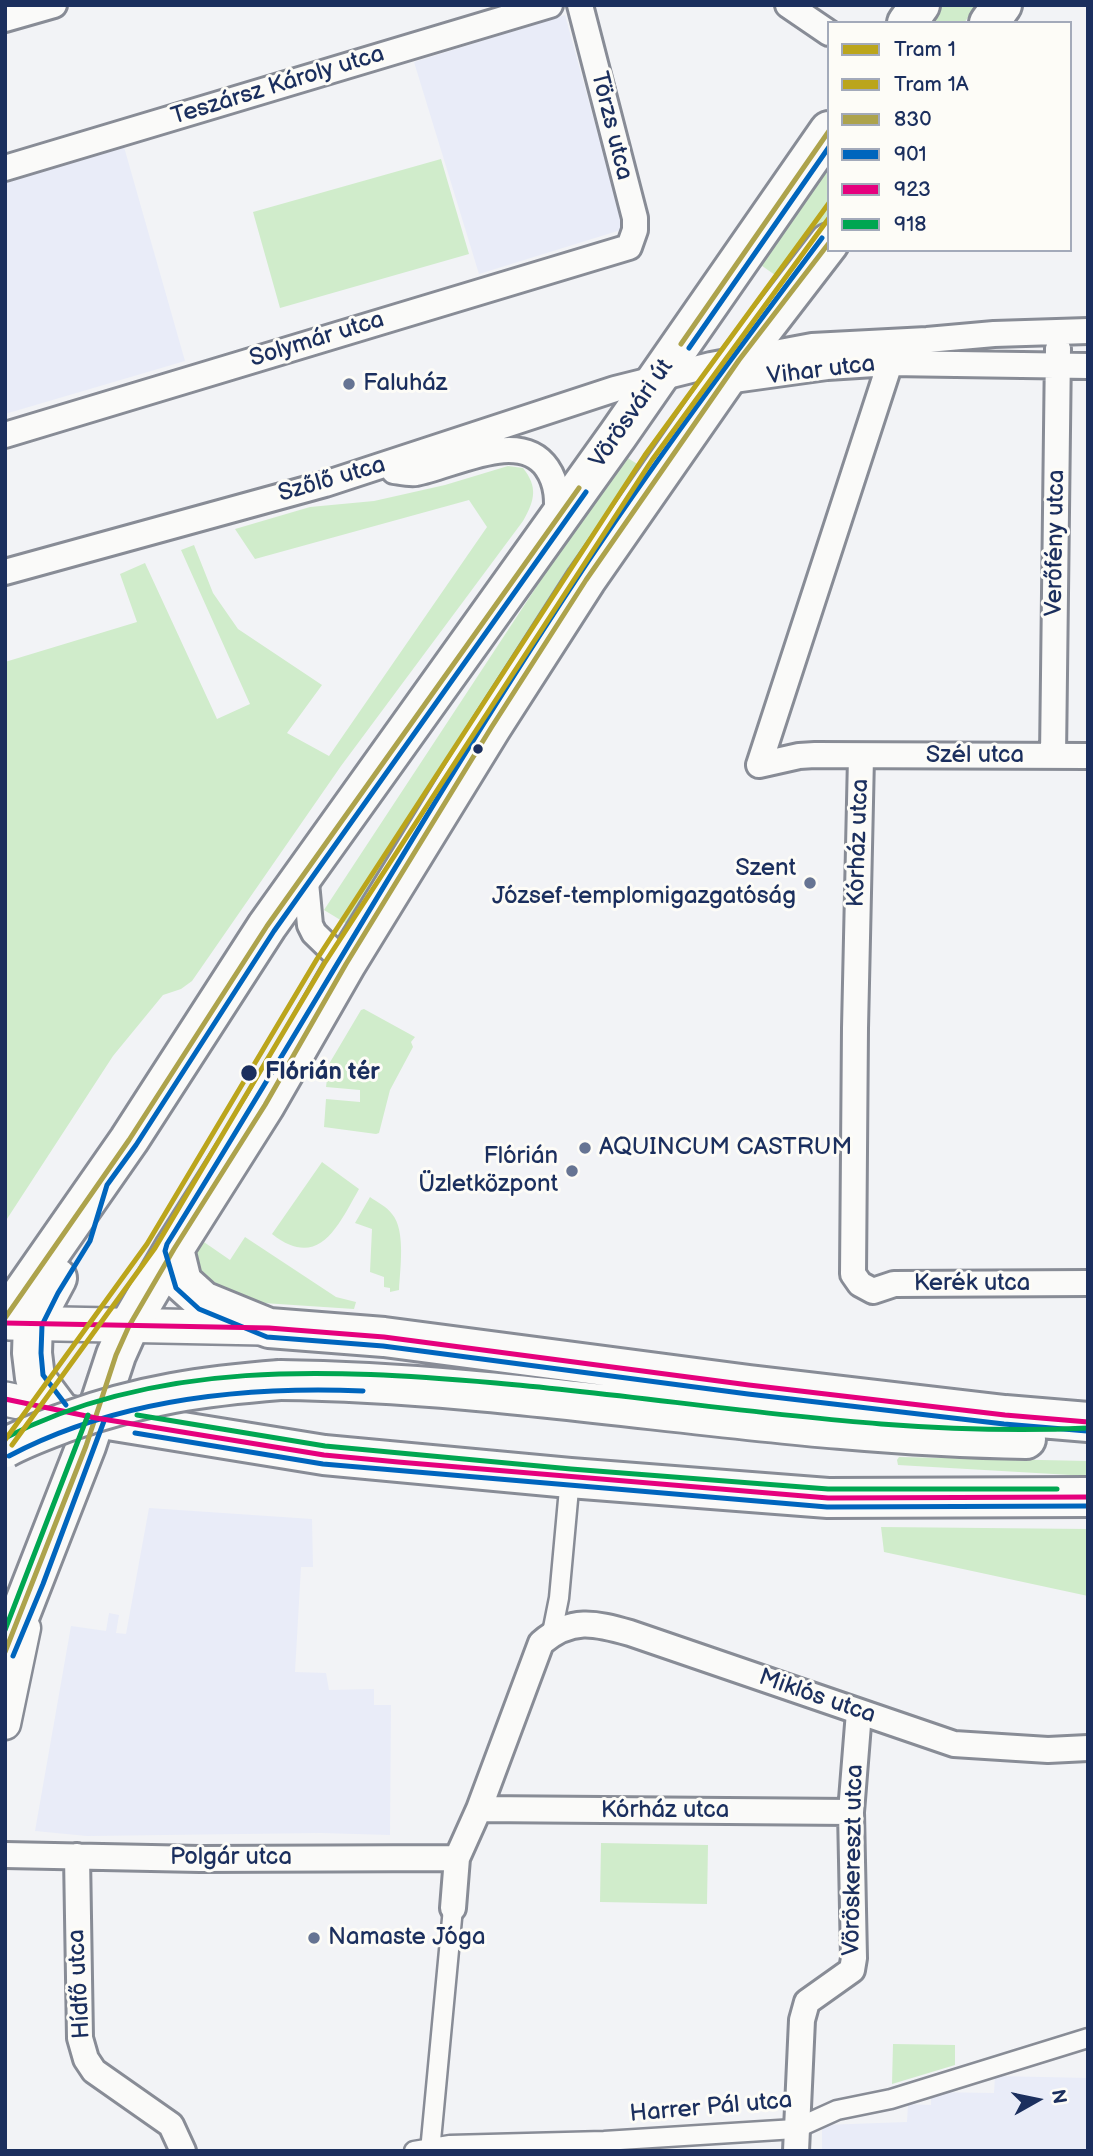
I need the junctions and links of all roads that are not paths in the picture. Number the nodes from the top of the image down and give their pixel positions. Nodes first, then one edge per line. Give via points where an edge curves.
1 (54, 5) edge
2 (550, 5) edge
3 (580, 5) edge
4 (788, 5) edge
5 (920, 5) edge
6 (1002, 5) edge
7 (5, 19) edge
8 (908, 21) edge
9 (990, 21) edge
10 (827, 32) edge
11 (827, 134) edge
12 (5, 168) edge
13 (827, 246) edge
14 (629, 247) joint
15 (1057, 331) junction
16 (1088, 331) edge
17 (890, 363) junction
18 (1058, 365) junction
19 (1088, 366) edge
20 (732, 371) junction
21 (656, 380) junction
22 (5, 435) edge
23 (372, 469) junction
24 (556, 520) junction
25 (5, 572) edge
26 (1054, 756) junction
27 (1088, 756) edge
28 (861, 757) junction
29 (305, 872) junction
30 (346, 964) junction
31 (99, 1181) junction
32 (174, 1249) junction
33 (5, 1271) edge
34 (1088, 1283) edge
35 (860, 1284) joint
36 (14, 1321) edge
37 (129, 1326) junction
38 (269, 1328) junction
39 (5, 1399) edge
40 (59, 1410) junction
41 (96, 1418) junction
42 (1088, 1422) edge
43 (1088, 1437) edge
44 (5, 1448) edge
45 (1088, 1497) edge
46 (568, 1499) junction
47 (35, 1581) junction
48 (552, 1633) junction
49 (5, 1653) edge
50 (859, 1712) junction
51 (5, 1724) edge
52 (1088, 1748) edge
53 (479, 1809) junction
54 (851, 1812) junction
55 (5, 1855) edge
56 (77, 1856) junction
57 (457, 1858) junction
58 (453, 1908) joint
59 (1088, 2038) edge
60 (795, 2140) edge
61 (424, 2150) edge
62 (183, 2151) edge

1 - 7 street
2 - 12 street, Teszársz Károly utca
3 - 14 street, Törzs utca via 635,218
4 - 10 street
5 - 8 main road
6 - 9 main road
11 - 21 main road, Vörösvári út
13 - 20 main road
14 - 22 street, Solymár utca
15 - 16 street, Vihar utca
15 - 18 street, Verőfény utca
15 - 20 street, Vihar utca via 812,346
17 - 18 street, Vihar utca
17 - 20 street, Vihar utca
17 - 28 street, Kórház utca via 759,765 799,756
18 - 19 street, Vihar utca
18 - 26 street, Verőfény utca
20 - 21 street, Vihar utca via 690,370
20 - 30 main road via 491,727
21 - 23 street, Szőlő utca via 602,393
21 - 24 main road, Vörösvári út
23 - 24 street via 413,473 500,450 523,450 544,463 553,478
23 - 25 street, Szőlő utca
24 - 29 main road, Vörösvári út
26 - 27 street, Szél utca
26 - 28 street, Szél utca
28 - 35 street, Kórház utca via 853,1274
29 - 30 street via 310,925
29 - 31 main road, Vörösvári út
30 - 32 main road via 265,1105
31 - 33 main road via 60,1208
31 - 36 main road, Vörösvári út
32 - 37 main road
32 - 38 main road via 182,1282 203,1301
34 - 35 street, Kerék utca via 894,1284 873,1291
36 - 37 main road
36 - 40 main road via 32,1353 35,1378
37 - 38 main road
37 - 41 main road
38 - 42 main road via 384,1337 748,1385
39 - 40 main road
40 - 41 main road
41 - 46 main road
41 - 47 main road
43 - 44 main road, bridge via 970,1439 513,1393 279,1380 185,1389 137,1399
45 - 46 main road
46 - 48 street
47 - 49 main road
47 - 51 street
48 - 50 street, Miklós utca via 595,1623
48 - 53 street via 541,1643
50 - 52 street, Miklós utca via 954,1744
50 - 54 street, Vöröskereszt utca
53 - 54 street, Kórház utca
53 - 57 street
54 - 60 street, Vöröskereszt utca via 852,1970 807,2002
55 - 56 street, Polgár utca
56 - 57 street, Polgár utca
56 - 62 street, Hídfő utca via 80,2038 86,2059 94,2071 171,2125
57 - 58 street
58 - 61 street
59 - 60 street, Harrer Pál utca via 891,2099 837,2110
60 - 61 street, Harrer Pál utca via 450,2145

